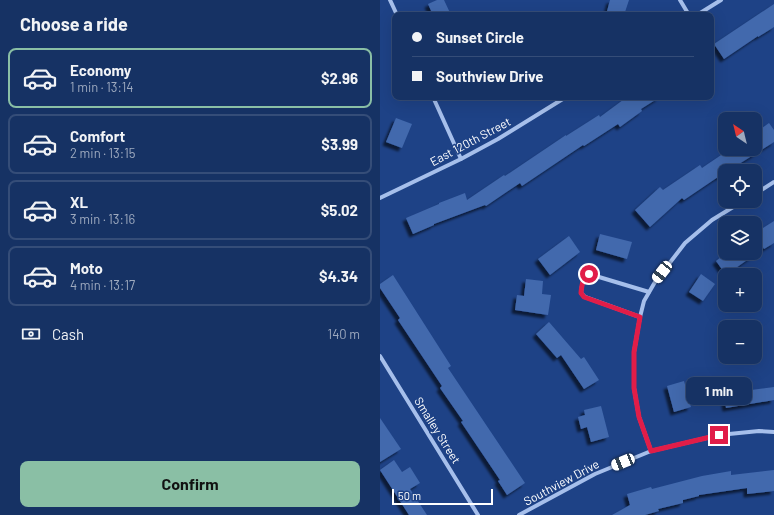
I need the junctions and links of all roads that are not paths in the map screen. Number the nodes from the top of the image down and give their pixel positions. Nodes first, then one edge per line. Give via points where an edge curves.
1 (390, 0) edge
2 (680, 0) edge
3 (721, 0) edge
4 (396, 12) edge
5 (687, 12) edge
6 (702, 12) edge
7 (434, 100) edge
8 (561, 100) edge
9 (461, 159) junction
10 (774, 182) edge
11 (762, 190) edge
12 (380, 198) edge
13 (732, 208) edge
14 (649, 292) junction
15 (640, 317) junction
16 (380, 356) edge
17 (774, 432) edge
18 (651, 451) junction
19 (478, 515) edge
20 (519, 515) edge

1 - 4 street
2 - 5 street
3 - 6 street
7 - 9 street
8 - 9 street, East 120th Street via 498,140
9 - 12 street, East 120th Street
10 - 11 street
13 - 14 street via 712,220 685,243
14 - 15 street
14 - 15 street via 589,274 582,283 581,293 584,297
15 - 18 street via 634,352 634,388 639,417
16 - 19 street, Smalley Street
17 - 18 street, Southview Drive via 719,435
18 - 20 street, Southview Drive via 595,474

